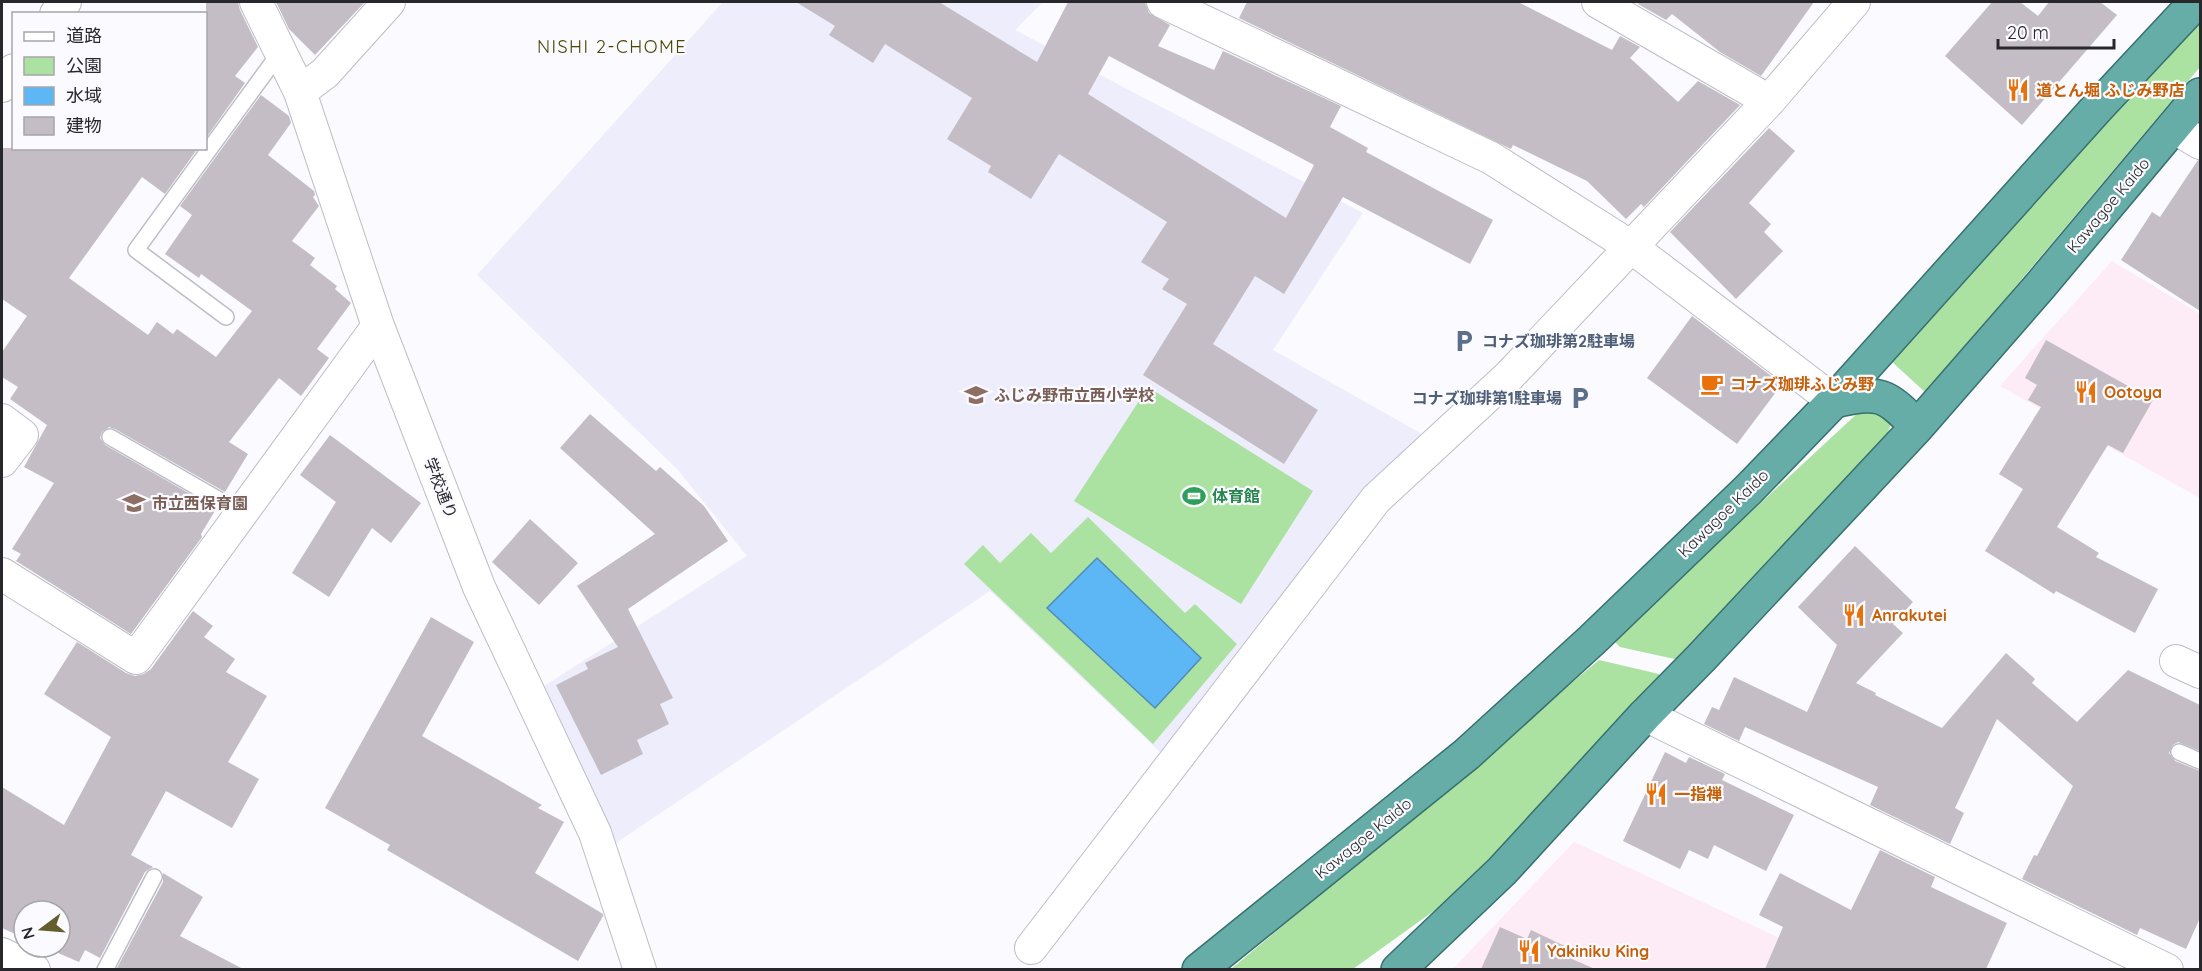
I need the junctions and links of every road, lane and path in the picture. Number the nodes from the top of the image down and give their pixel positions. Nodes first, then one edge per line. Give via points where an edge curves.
1 (256, 2) edge
2 (389, 2) edge
3 (1163, 2) edge
4 (1598, 2) edge
5 (1854, 2) edge
6 (2196, 2) edge
7 (281, 51) junction
8 (12, 73) edge
9 (2, 86) edge
10 (300, 92) junction
11 (2200, 95) edge
12 (1769, 101) junction
13 (2187, 135) edge
14 (1630, 246) junction
15 (226, 317) dead end
16 (378, 326) junction
17 (1834, 401) junction
18 (2, 420) edge
19 (1917, 427) junction
20 (110, 436) dead end
21 (2, 461) edge
22 (242, 513) junction
23 (2, 574) edge
24 (1645, 715) junction
25 (2179, 752) dead end
26 (2200, 761) edge
27 (154, 877) dead end
28 (1031, 948) dead end
29 (2, 954) edge
30 (34, 969) edge
31 (105, 969) edge
32 (640, 969) edge
33 (1199, 969) edge
34 (1398, 969) edge
35 (2168, 969) edge

1 - 7 street, 学校通り
2 - 10 street via 325,73
3 - 14 street via 1491,158
4 - 12 street
5 - 12 street
6 - 17 highway, Kawagoe Kaido
7 - 10 street, 学校通り
7 - 15 lane via 136,250
8 - 9 street
10 - 16 street, 学校通り
11 - 13 highway, Kawagoe Kaido
12 - 14 street
13 - 19 highway, Kawagoe Kaido via 2040,286
14 - 17 street
14 - 28 street via 1509,376 1376,500
16 - 22 street
16 - 32 street, 学校通り via 479,587 595,833
17 - 19 highway via 1860,394 1882,396 1899,407
17 - 33 highway, Kawagoe Kaido via 1741,497 1467,754
18 - 21 street via 22,435
19 - 24 highway, Kawagoe Kaido
20 - 22 lane
22 - 23 street via 136,658
24 - 34 highway, Kawagoe Kaido via 1502,871
24 - 35 street
25 - 26 lane
27 - 31 lane
29 - 30 street

